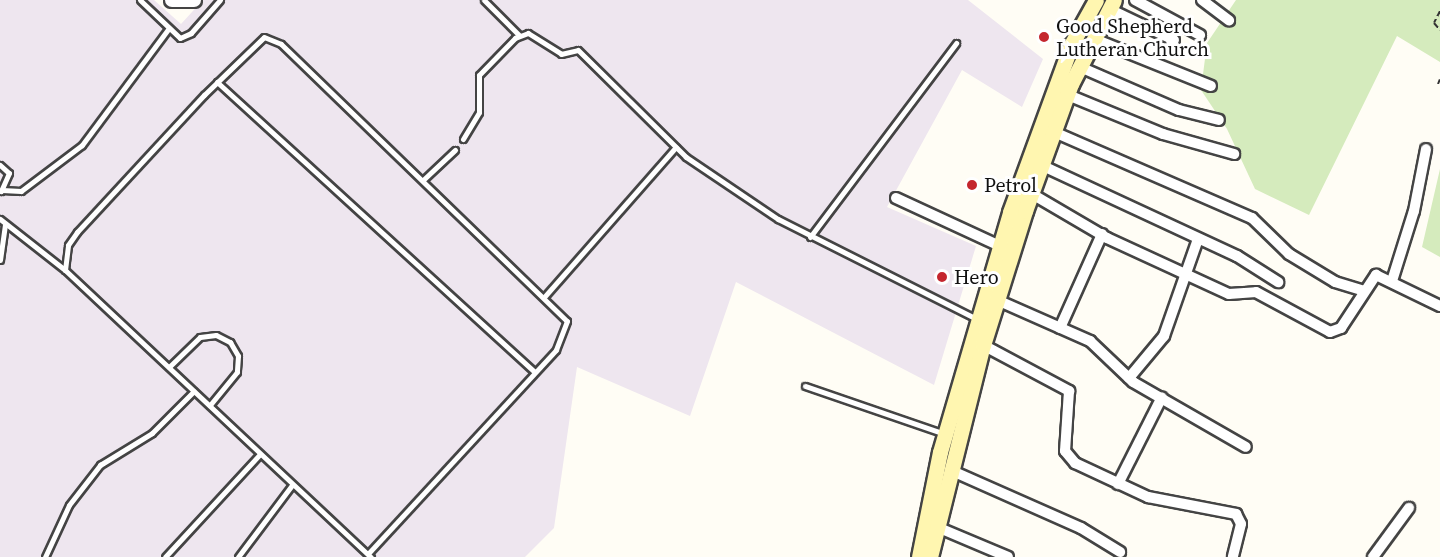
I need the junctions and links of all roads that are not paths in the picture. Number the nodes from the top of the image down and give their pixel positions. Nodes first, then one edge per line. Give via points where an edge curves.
1 (140, 0) edge
2 (172, 0) edge
3 (195, 0) edge
4 (220, 0) edge
5 (484, 0) edge
6 (1135, 0) edge
7 (1202, 0) edge
8 (1102, 2) edge
9 (1229, 20) dead end
10 (168, 28) junction
11 (519, 35) junction
12 (1200, 35) dead end
13 (1094, 39) junction
14 (1174, 40) dead end
15 (956, 43) dead end
16 (1080, 67) junction
17 (217, 82) junction
18 (1211, 86) dead end
19 (1068, 95) junction
20 (1219, 120) dead end
21 (1054, 132) junction
22 (463, 139) dead end
23 (676, 147) junction
24 (1426, 148) dead end
25 (455, 150) dead end
26 (1234, 154) dead end
27 (1035, 163) junction
28 (0, 165) edge
29 (423, 180) junction
30 (1, 191) edge
31 (1032, 194) junction
32 (896, 198) dead end
33 (2, 221) edge
34 (1102, 234) junction
35 (810, 237) junction
36 (1198, 239) junction
37 (1000, 246) junction
38 (0, 260) edge
39 (65, 270) junction
40 (1186, 273) junction
41 (1392, 281) junction
42 (1278, 282) dead end
43 (1364, 291) junction
44 (545, 296) junction
45 (991, 298) junction
46 (1440, 306) edge
47 (977, 319) junction
48 (1060, 328) junction
49 (983, 345) junction
50 (169, 367) junction
51 (535, 372) junction
52 (1129, 378) junction
53 (805, 386) dead end
54 (194, 391) junction
55 (1162, 397) junction
56 (210, 405) junction
57 (945, 434) junction
58 (1246, 447) dead end
59 (260, 454) junction
60 (950, 470) junction
61 (1118, 484) junction
62 (292, 485) junction
63 (938, 491) junction
64 (1408, 508) dead end
65 (937, 527) junction
66 (1120, 552) dead end
67 (369, 556) edge
68 (45, 557) edge
69 (165, 557) edge
70 (238, 557) edge
71 (918, 557) edge
72 (930, 557) edge
73 (1008, 557) edge
74 (1233, 557) edge
75 (1373, 557) edge

1 - 10 lane
2 - 3 street
4 - 10 lane via 186,38
5 - 11 lane
6 - 12 street
7 - 9 street
8 - 13 main road
8 - 14 street
8 - 27 main road via 1071,45
10 - 30 lane via 82,145 21,191
11 - 22 lane via 479,75 479,112
11 - 23 lane via 533,35 561,54 585,53
13 - 16 main road
13 - 18 street
15 - 35 lane
16 - 19 main road
16 - 20 street via 1179,110
17 - 29 lane via 256,42 273,39
17 - 39 lane via 77,232 68,245
17 - 51 lane
19 - 21 main road
19 - 26 street via 1163,134
21 - 27 main road
21 - 43 street via 1252,218 1289,254 1335,282
23 - 35 lane
23 - 44 lane
24 - 41 street via 1414,212
25 - 29 lane
27 - 31 main road
27 - 36 street
27 - 37 main road
28 - 30 lane via 9,173
29 - 44 lane
31 - 34 street
31 - 45 main road
32 - 37 street
33 - 38 lane
33 - 39 lane
34 - 40 street
34 - 48 street
35 - 47 lane
36 - 40 street
36 - 42 street
37 - 45 main road
39 - 50 lane
40 - 43 street via 1229,294 1256,292 1334,333
40 - 52 street via 1164,336
41 - 43 street via 1376,275
41 - 46 street
44 - 51 lane via 564,314 567,327 556,350
45 - 47 main road
45 - 48 street
45 - 49 main road
47 - 57 main road
48 - 52 street via 1090,341
49 - 60 main road
49 - 61 street via 1069,391 1065,452 1075,463
50 - 54 lane
50 - 56 lane via 200,337 216,335 230,342 238,356 237,372
51 - 67 lane
52 - 55 street
53 - 57 lane
54 - 56 lane
54 - 68 lane via 152,433 100,465 69,505
55 - 58 street
55 - 61 street
56 - 59 lane
57 - 63 main road
59 - 62 lane
59 - 69 lane
60 - 63 main road
60 - 66 street via 1082,528
61 - 74 street via 1185,507 1236,514 1242,524
62 - 67 lane
62 - 70 lane
63 - 65 main road
63 - 71 main road
64 - 75 street
65 - 72 main road
65 - 73 street

